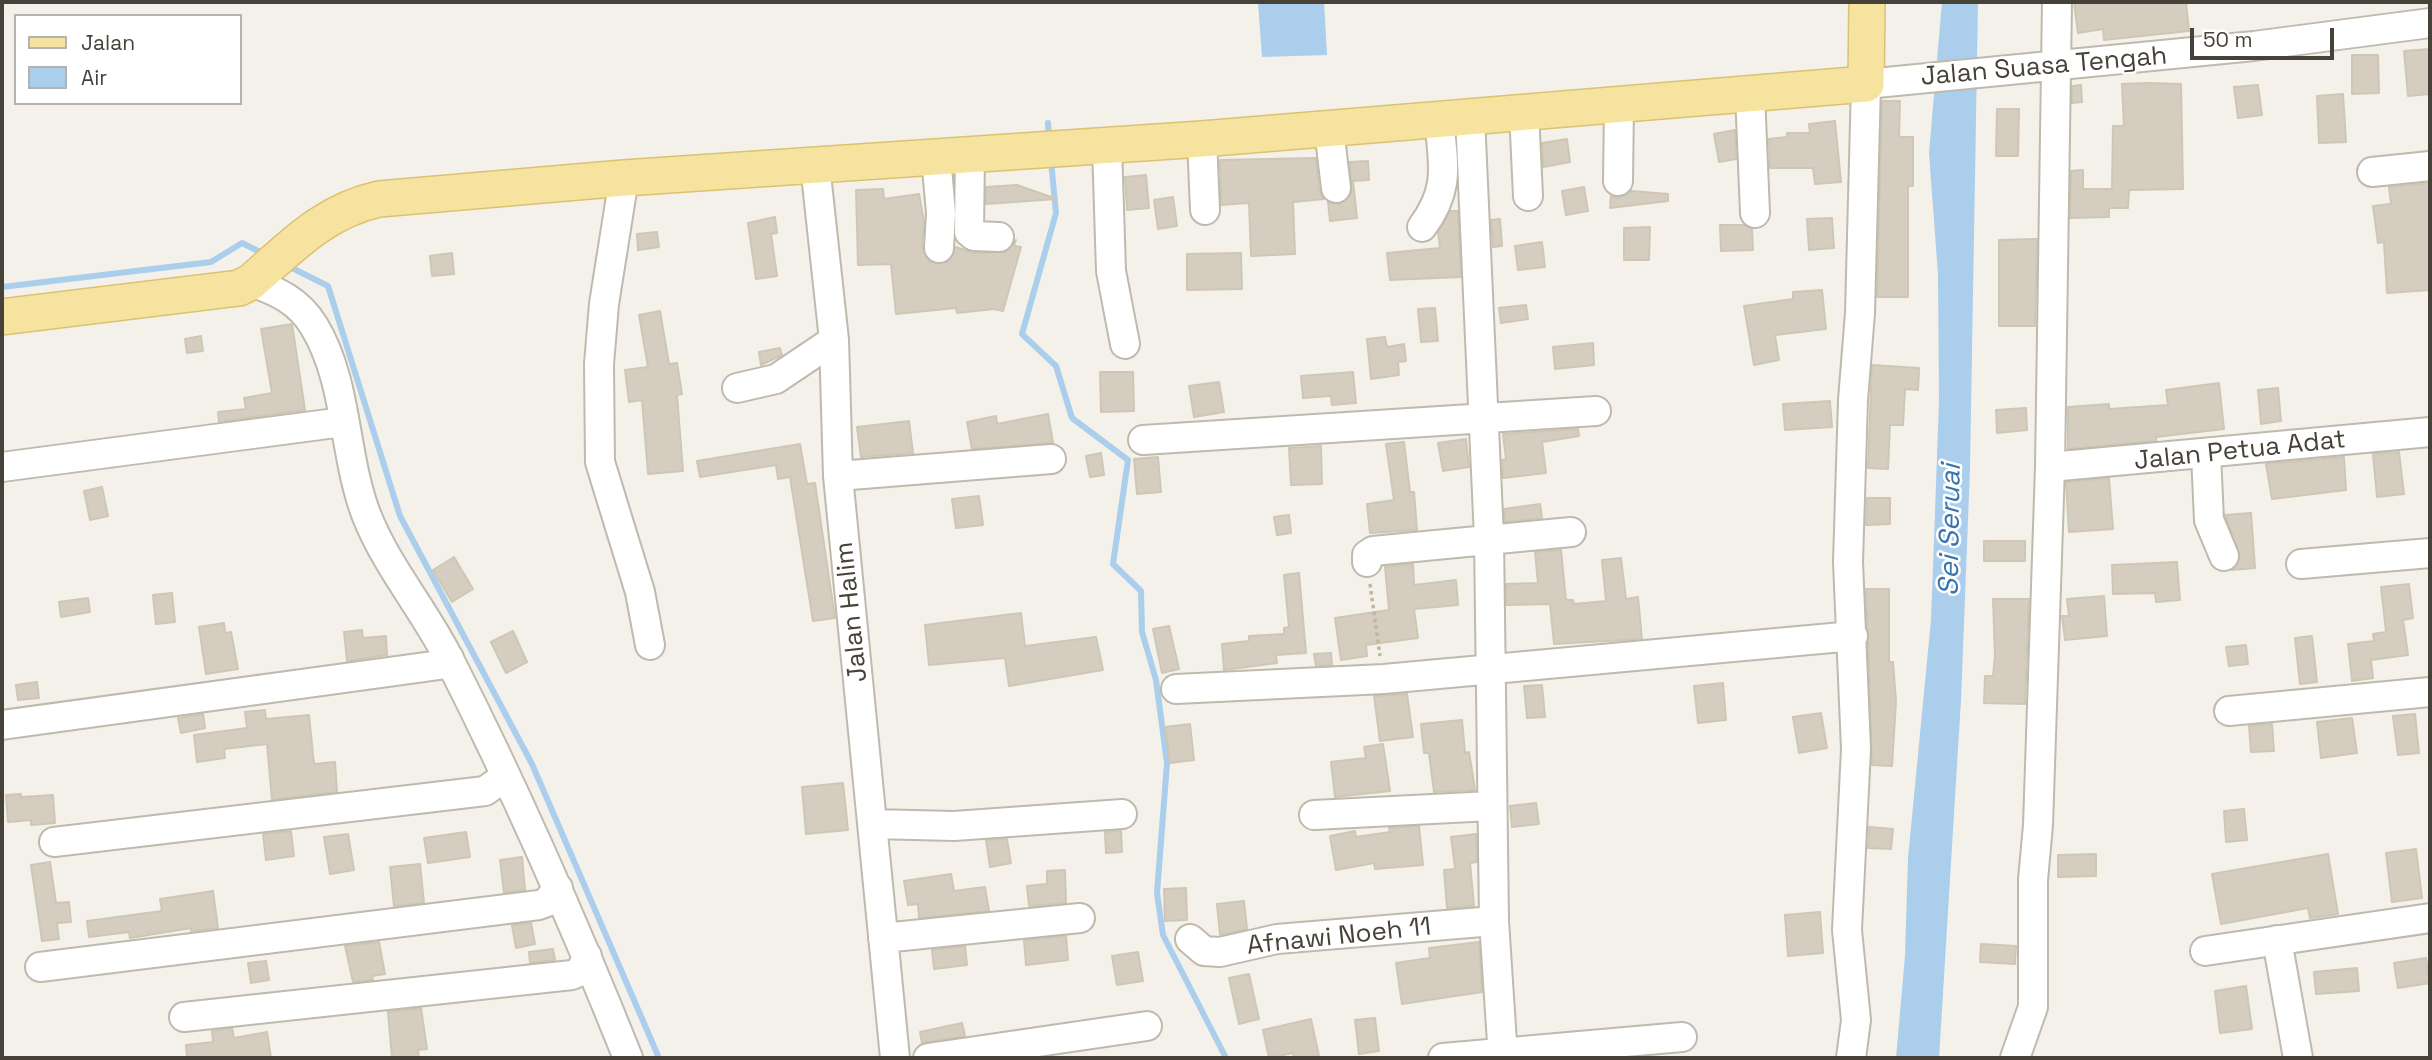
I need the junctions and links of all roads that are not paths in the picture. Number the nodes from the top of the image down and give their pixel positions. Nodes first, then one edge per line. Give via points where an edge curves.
1 (1867, 2) edge
2 (2057, 2) edge
3 (2430, 23) edge
4 (2056, 66) junction
5 (1866, 84) junction
6 (1750, 94) junction
7 (1619, 105) junction
8 (1524, 112) junction
9 (1455, 118) junction
10 (1329, 128) junction
11 (1202, 139) junction
12 (1107, 146) junction
13 (953, 156) junction
14 (815, 165) junction
15 (2430, 166) edge
16 (2372, 172) dead end
17 (624, 178) junction
18 (1618, 181) dead end
19 (1336, 188) dead end
20 (1528, 196) dead end
21 (1205, 210) dead end
22 (1755, 213) dead end
23 (1422, 227) dead end
24 (999, 237) dead end
25 (939, 248) dead end
26 (256, 277) junction
27 (2, 317) edge
28 (834, 341) junction
29 (1125, 344) dead end
30 (737, 388) dead end
31 (1596, 411) dead end
32 (1484, 416) junction
33 (343, 422) junction
34 (2430, 432) edge
35 (1143, 440) dead end
36 (2206, 454) junction
37 (1051, 459) dead end
38 (2, 467) edge
39 (2050, 467) junction
40 (838, 476) junction
41 (1571, 532) dead end
42 (1489, 538) junction
43 (2430, 553) edge
44 (2224, 556) dead end
45 (1367, 562) road end
46 (2301, 564) dead end
47 (1853, 636) junction
48 (650, 645) dead end
49 (449, 658) junction
50 (1490, 670) junction
51 (1177, 689) dead end
52 (2430, 692) edge
53 (2230, 711) dead end
54 (2, 725) edge
55 (506, 776) junction
56 (1491, 806) junction
57 (1122, 814) dead end
58 (1314, 815) dead end
59 (872, 824) junction
60 (54, 842) dead end
61 (558, 888) junction
62 (1080, 918) dead end
63 (2430, 918) edge
64 (1493, 921) junction
65 (883, 938) junction
66 (1190, 939) dead end
67 (2277, 940) junction
68 (2205, 951) dead end
69 (587, 956) junction
70 (40, 967) dead end
71 (184, 1017) dead end
72 (1147, 1026) dead end
73 (1682, 1037) dead end
74 (1503, 1055) edge
75 (628, 1058) edge
76 (895, 1058) edge
77 (928, 1058) edge
78 (1443, 1058) edge
79 (1851, 1058) edge
80 (2015, 1058) edge
81 (2298, 1058) edge

1 - 5 main road
2 - 4 street
3 - 4 street, Jalan Suasa Tengah
4 - 5 street, Jalan Suasa Tengah
4 - 39 street
5 - 6 main road
5 - 47 street via 1848,562
6 - 7 main road
6 - 22 street
7 - 8 main road
7 - 18 street
8 - 9 main road
8 - 20 street
9 - 10 main road
9 - 23 street via 1443,190
9 - 32 street
10 - 11 main road
10 - 19 street
11 - 12 main road
11 - 21 street
12 - 13 main road
12 - 29 street via 1111,271
13 - 14 main road
13 - 24 street via 970,232
13 - 25 street
14 - 17 main road
14 - 28 street, Jalan Halim
15 - 16 street
17 - 26 main road via 379,199 312,227
17 - 48 street via 604,304 600,461 640,592
26 - 27 main road via 226,291
26 - 33 street via 293,300 313,323 331,357
28 - 30 street via 776,379
28 - 40 street, Jalan Halim
31 - 32 street
32 - 35 street
32 - 42 street
33 - 38 street
33 - 49 street via 366,513 389,563
34 - 36 street, Jalan Petua Adat
36 - 39 street, Jalan Petua Adat
36 - 44 street via 2209,520
37 - 40 street
39 - 80 street via 2033,880 2034,1007
40 - 59 street, Jalan Halim
41 - 42 street
42 - 45 street via 1373,551
42 - 50 street
43 - 46 street
47 - 50 street
47 - 79 street via 1856,749 1847,930 1856,1020
49 - 54 street via 439,665
49 - 55 street
50 - 51 street
50 - 56 street
52 - 53 street
55 - 60 street via 485,791
55 - 61 street
56 - 58 street
56 - 64 street
57 - 59 street via 954,826
59 - 65 street, Jalan Halim
61 - 69 street
61 - 70 street via 539,905
62 - 65 street
63 - 67 street
64 - 66 street, Afnawi Noeh 11 via 1278,939 1220,951 1204,951
64 - 74 street
65 - 76 street, Jalan Halim
67 - 68 street
67 - 81 street
69 - 71 street via 580,971 572,975
69 - 75 street
72 - 77 street
73 - 74 street
74 - 78 street

